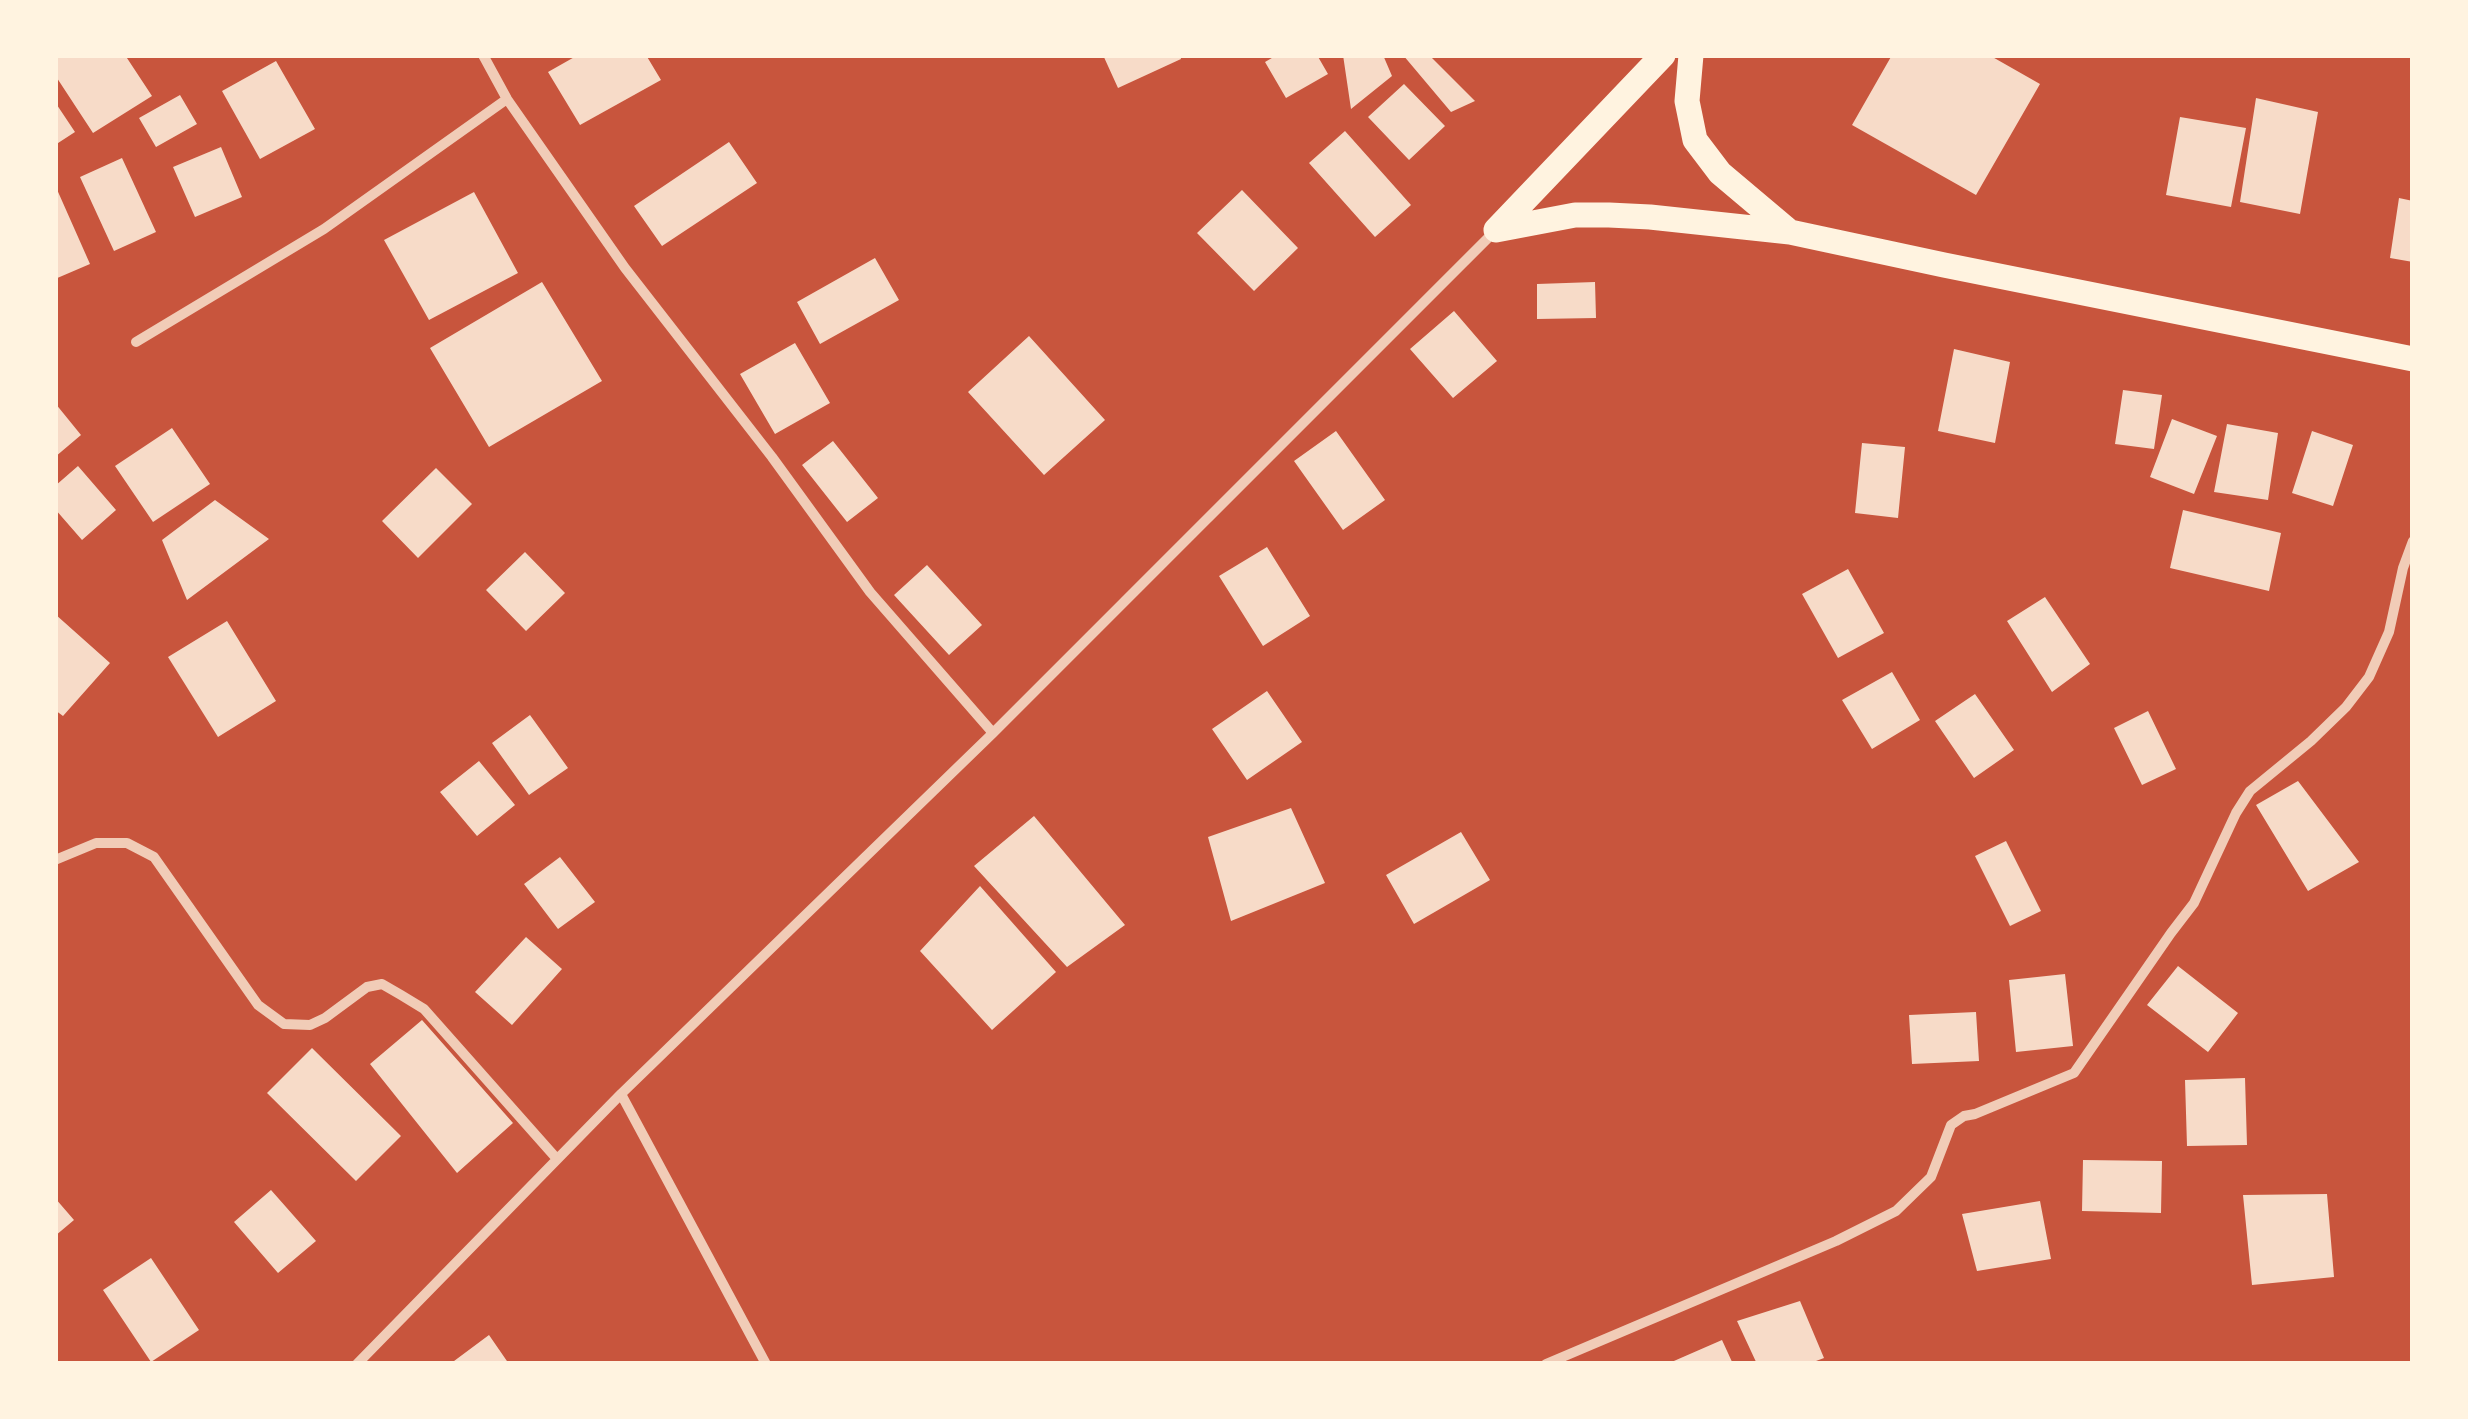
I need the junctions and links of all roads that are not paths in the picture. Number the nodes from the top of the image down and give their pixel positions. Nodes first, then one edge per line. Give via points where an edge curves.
1 (483, 55) edge
2 (1663, 55) edge
3 (1692, 55) edge
4 (508, 100) junction
5 (1496, 230) junction
6 (1790, 232) junction
7 (136, 342) dead end
8 (2413, 358) edge
9 (2413, 541) edge
10 (993, 733) junction
11 (55, 860) edge
12 (622, 1094) junction
13 (557, 1159) junction
14 (357, 1364) edge
15 (766, 1364) edge
16 (1546, 1364) edge

1 - 4 street
2 - 5 main road
3 - 6 main road via 1687,101 1695,140 1720,173
4 - 7 street via 324,229
4 - 10 street via 625,268 870,592
5 - 6 main road via 1609,215
5 - 10 street
6 - 8 main road
9 - 16 street via 2370,677 2310,741 2250,791 2194,903 2074,1072 1951,1125 1931,1177 1896,1211
10 - 12 street
11 - 13 street via 96,842 127,843 154,857 258,1005 284,1024 310,1025 368,986 382,984 401,995 424,1009
12 - 13 street
12 - 15 street
13 - 14 street

